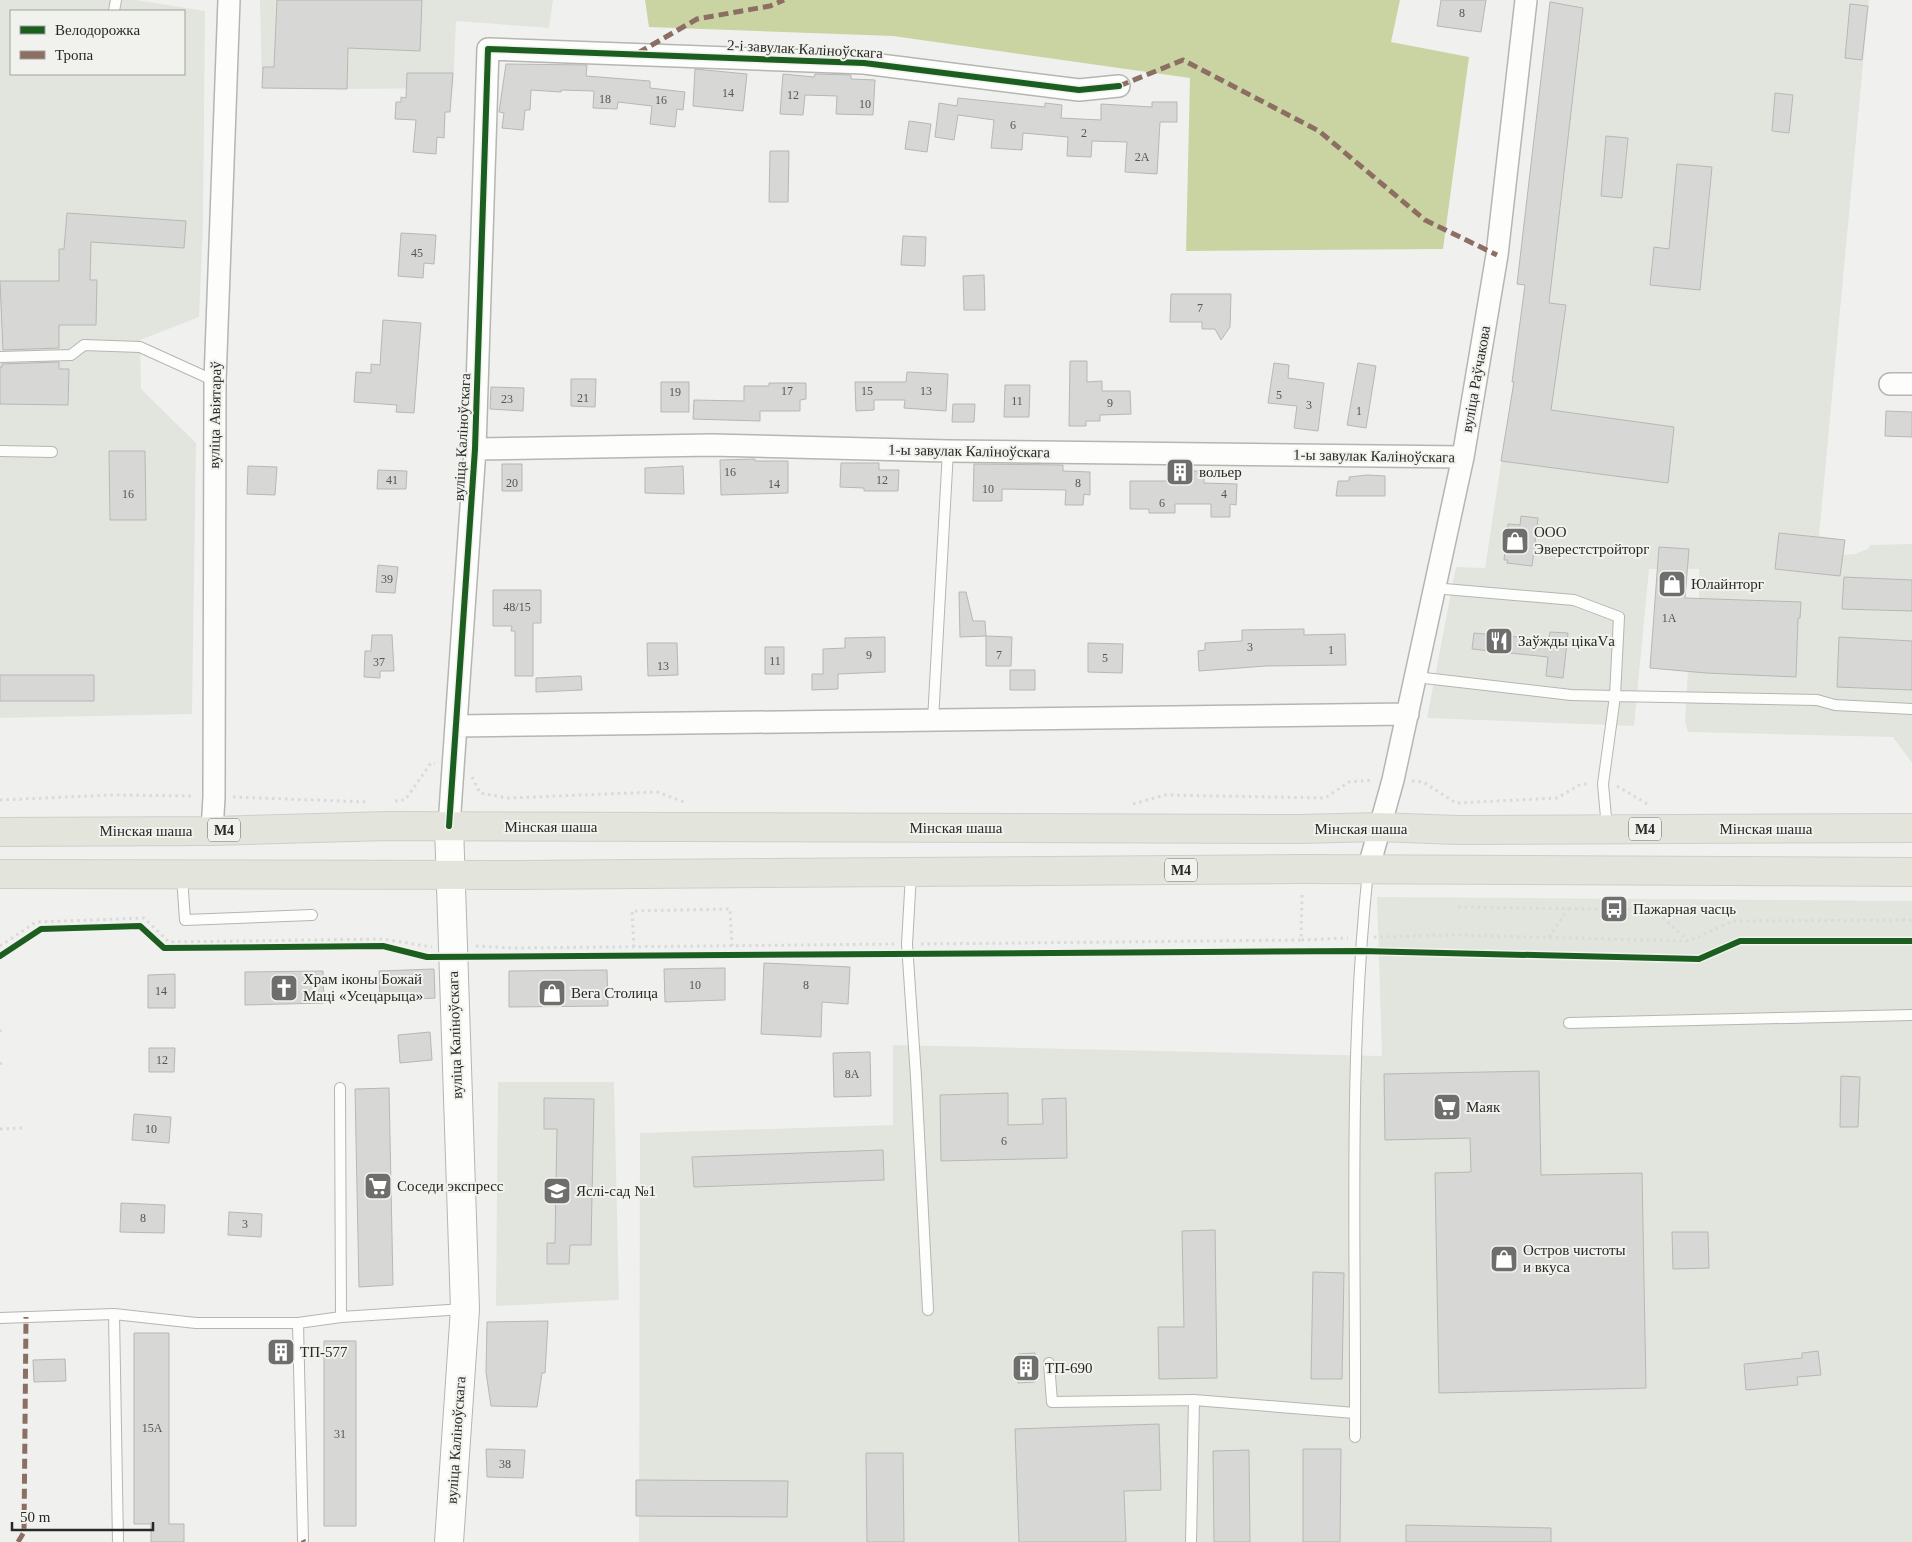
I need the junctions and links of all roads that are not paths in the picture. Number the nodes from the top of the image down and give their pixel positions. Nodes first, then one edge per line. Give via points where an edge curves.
1 (229, 0) edge
2 (1526, 0) edge
3 (488, 49) joint
4 (1120, 86) dead end
5 (0, 357) edge
6 (214, 381) junction
7 (1890, 384) dead end
8 (1912, 384) edge
9 (475, 449) junction
10 (0, 451) edge
11 (948, 451) junction
12 (52, 452) dead end
13 (1463, 457) junction
14 (1433, 588) junction
15 (1416, 677) junction
16 (1615, 696) junction
17 (1912, 710) edge
18 (1408, 714) junction
19 (933, 720) junction
20 (456, 726) junction
21 (449, 826) junction
22 (1378, 827) junction
23 (1912, 828) edge
24 (1607, 829) junction
25 (212, 831) junction
26 (0, 832) edge
27 (1368, 870) junction
28 (911, 872) junction
29 (1912, 872) edge
30 (0, 874) edge
31 (449, 875) junction
32 (182, 876) junction
33 (312, 915) dead end
34 (1912, 1015) edge
35 (1569, 1023) dead end
36 (340, 1088) dead end
37 (465, 1309) junction
38 (928, 1310) dead end
39 (114, 1314) junction
40 (341, 1317) junction
41 (0, 1318) edge
42 (298, 1322) junction
43 (1049, 1363) dead end
44 (1194, 1400) junction
45 (1355, 1413) junction
46 (1355, 1437) dead end
47 (303, 1540) dead end
48 (118, 1542) edge
49 (449, 1542) edge
50 (1191, 1542) edge

1 - 6 street, вуліца Авіятараў
2 - 13 street, вуліца Раўчакова via 1497,255
3 - 4 street, 2-і завулак Каліноўскага via 864,63 1079,90
3 - 9 street, вуліца Каліноўскага
5 - 6 lane via 71,354 84,345 140,347
6 - 25 street, вуліца Авіятараў
7 - 8 street
9 - 11 street, 1-ы завулак Каліноўскага via 711,445
9 - 20 street, вуліца Каліноўскага
10 - 12 lane
11 - 13 street, 1-ы завулак Каліноўскага
11 - 19 lane
13 - 14 street, вуліца Раўчакова
14 - 15 street, вуліца Раўчакова
14 - 16 lane via 1574,600 1619,617
15 - 16 lane via 1571,695
15 - 18 street, вуліца Раўчакова
16 - 17 lane via 1817,700 1835,706
16 - 24 lane via 1603,784
18 - 19 street
18 - 22 street, вуліца Раўчакова
19 - 20 street
20 - 21 street, вуліца Каліноўскага
21 - 22 main road, Мінская шаша / М4
21 - 25 main road, Мінская шаша / М4
21 - 31 main road, вуліца Каліноўскага
22 - 24 main road, Мінская шаша / М4
22 - 27 street, вуліца Раўчакова
23 - 24 main road, Мінская шаша / М4
25 - 26 main road, Мінская шаша / М4
27 - 28 main road, М4
27 - 29 main road, М4
27 - 45 lane via 1360,938 1355,1081
28 - 31 main road, М4
28 - 38 lane via 907,944
30 - 32 main road, М4
31 - 32 main road, М4
31 - 37 main road, вуліца Каліноўскага
32 - 33 lane via 184,920
34 - 35 lane
36 - 40 lane
37 - 40 lane
37 - 49 main road, вуліца Каліноўскага
39 - 41 lane
39 - 42 lane via 196,1323
39 - 48 lane
40 - 42 lane
42 - 47 lane
43 - 44 lane via 1052,1402
44 - 45 lane
44 - 50 lane
45 - 46 lane

